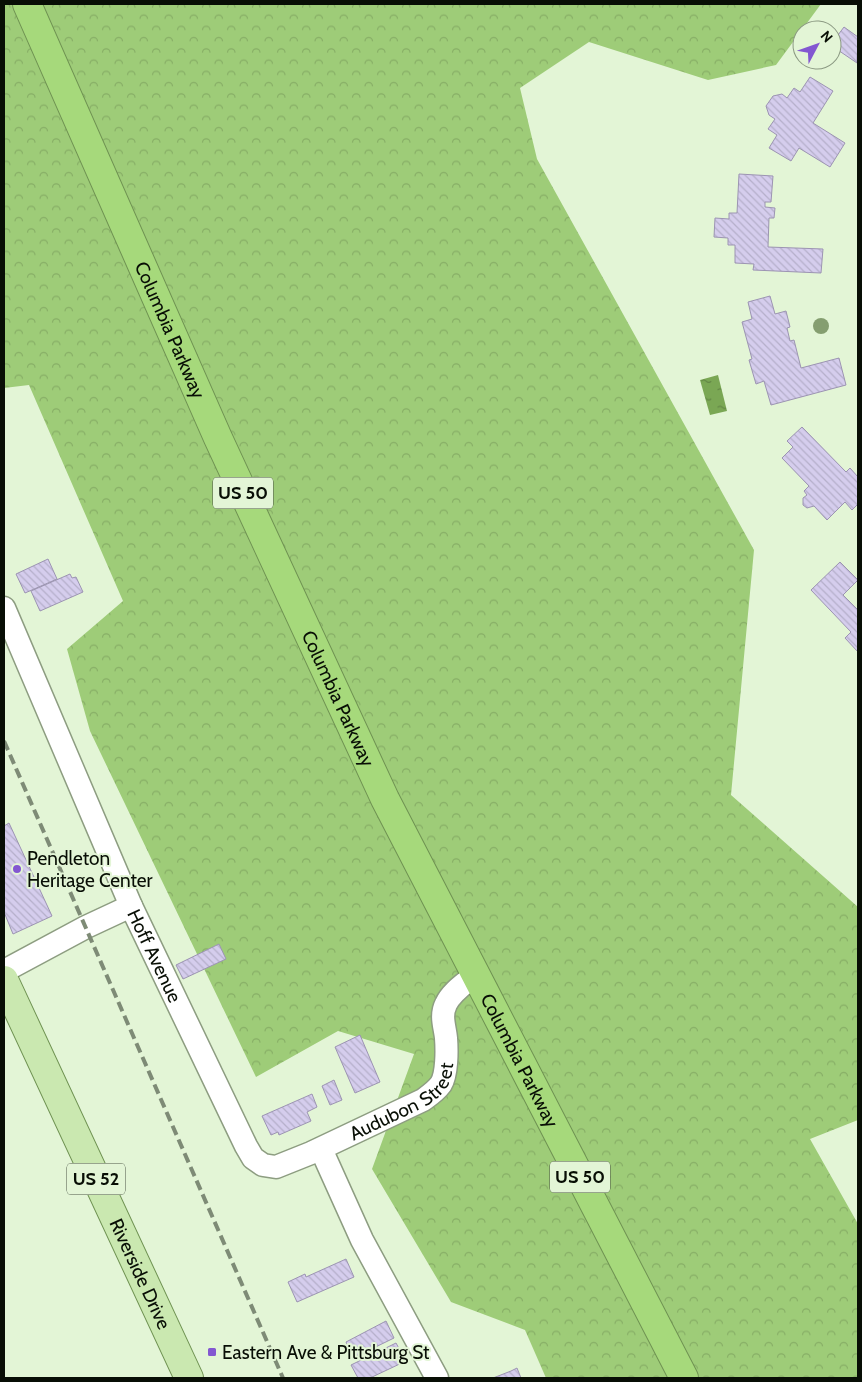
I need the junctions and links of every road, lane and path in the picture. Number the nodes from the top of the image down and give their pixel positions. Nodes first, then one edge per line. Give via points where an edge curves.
1 (27, 4) edge
2 (4, 608) edge
3 (131, 906) junction
4 (4, 971) edge
5 (476, 974) junction
6 (4, 980) edge
7 (316, 1151) junction
8 (189, 1378) edge
9 (437, 1378) edge
10 (684, 1378) edge

1 - 5 highway, Columbia Parkway / US 50 via 222,447 385,799
2 - 3 street, Hoff Avenue
3 - 4 street
3 - 7 street, Hoff Avenue via 252,1158 263,1165 276,1167
5 - 7 street, Audubon Street via 453,994 445,1006 442,1020 447,1058 442,1083 435,1092
5 - 10 highway, Columbia Parkway / US 50
6 - 8 main road, Riverside Drive / US 52
7 - 9 street

